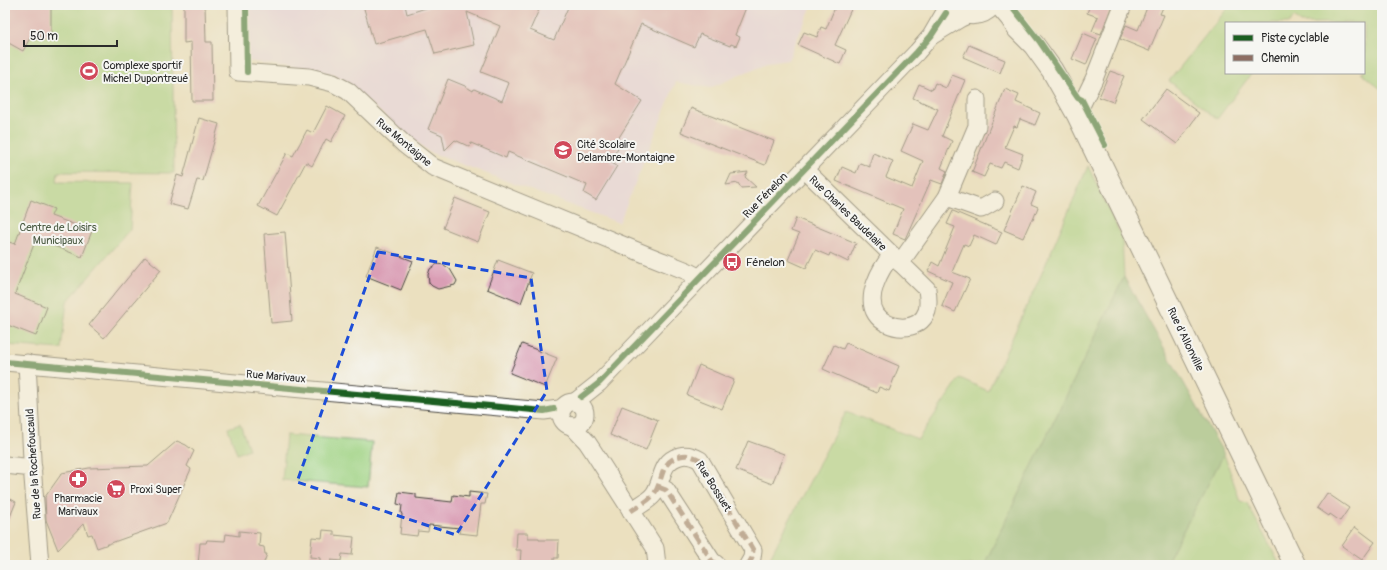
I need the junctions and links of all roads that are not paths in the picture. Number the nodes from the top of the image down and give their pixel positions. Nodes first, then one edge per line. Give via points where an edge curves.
1 (237, 5) edge
2 (949, 5) edge
3 (1123, 5) edge
4 (980, 8) edge
5 (931, 36) junction
6 (977, 98) dead end
7 (1077, 114) junction
8 (804, 169) junction
9 (947, 197) junction
10 (994, 201) dead end
11 (700, 278) junction
12 (5, 362) edge
13 (27, 364) junction
14 (573, 413) junction
15 (5, 465) edge
16 (33, 468) junction
17 (658, 487) junction
18 (631, 511) junction
19 (40, 565) edge
20 (656, 565) edge
21 (717, 565) edge
22 (748, 565) edge
23 (1295, 565) edge

1 - 11 street, Rue Montaigne via 238,72 309,77 333,83 348,91 405,145 433,167
2 - 5 street, Rue Fénelon
3 - 7 street via 1094,79
4 - 5 street, Rue Fénelon
4 - 7 main road, Rue d'Allonville via 1018,29 1034,45
5 - 8 street, Rue Fénelon
6 - 9 street via 977,126
7 - 23 main road, Rue d'Allonville
8 - 9 street, Rue Charles Baudelaire via 896,259
8 - 11 street, Rue Fénelon
9 - 10 street via 981,209
11 - 14 street, Rue Fénelon
12 - 13 street, Rue Marivaux
13 - 14 street, Rue Marivaux
13 - 16 street, Rue de la Rochefoucauld
14 - 18 street via 587,442
15 - 16 street
16 - 19 street, Rue de la Rochefoucauld
17 - 18 street, Rue Bossuet via 653,496
17 - 21 street via 666,490
17 - 22 street, Rue Bossuet via 663,469 671,458 693,455 700,460 753,550
18 - 20 street via 655,548

